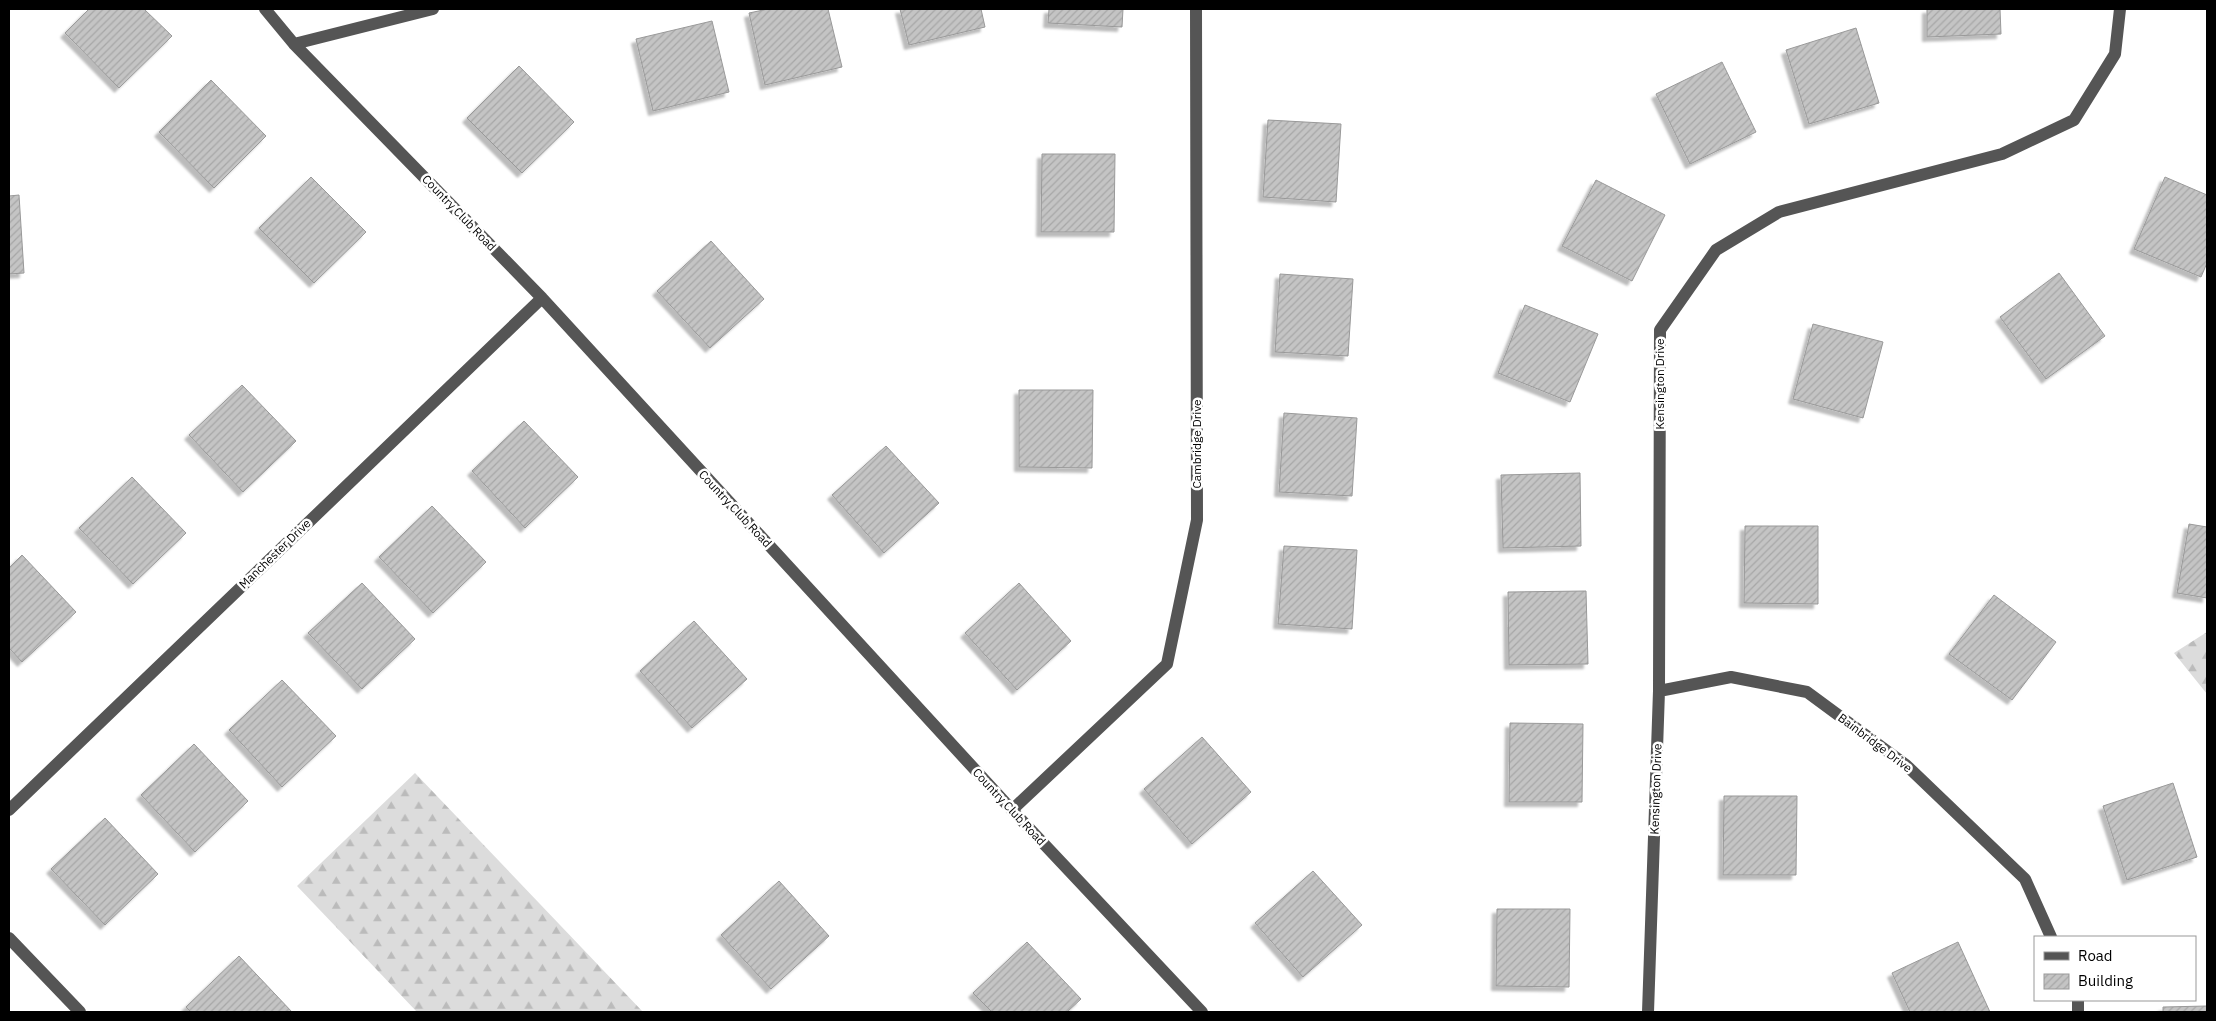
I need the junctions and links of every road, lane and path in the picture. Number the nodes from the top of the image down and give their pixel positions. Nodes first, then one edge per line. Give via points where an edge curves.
1 (264, 9) edge
2 (433, 9) edge
3 (1196, 9) edge
4 (2120, 9) edge
5 (294, 44) junction
6 (542, 298) junction
7 (1659, 691) junction
8 (9, 810) edge
9 (1012, 810) junction
10 (2051, 936) edge
11 (9, 938) edge
12 (1197, 1011) edge
13 (80, 1012) edge
14 (1648, 1012) edge

1 - 5 street, Country Club Road
2 - 5 street
3 - 9 street, Cambridge Drive via 1197,520 1167,664
4 - 7 street, Kensington Drive via 2114,54 2074,120 2002,154 1779,212 1716,250 1660,330
5 - 6 street, Country Club Road
6 - 8 street, Manchester Drive
6 - 9 street, Country Club Road
7 - 10 street, Bainbridge Drive via 1731,677 1807,692 1906,764 2024,879
7 - 14 street, Kensington Drive
9 - 12 street, Country Club Road
11 - 13 street

